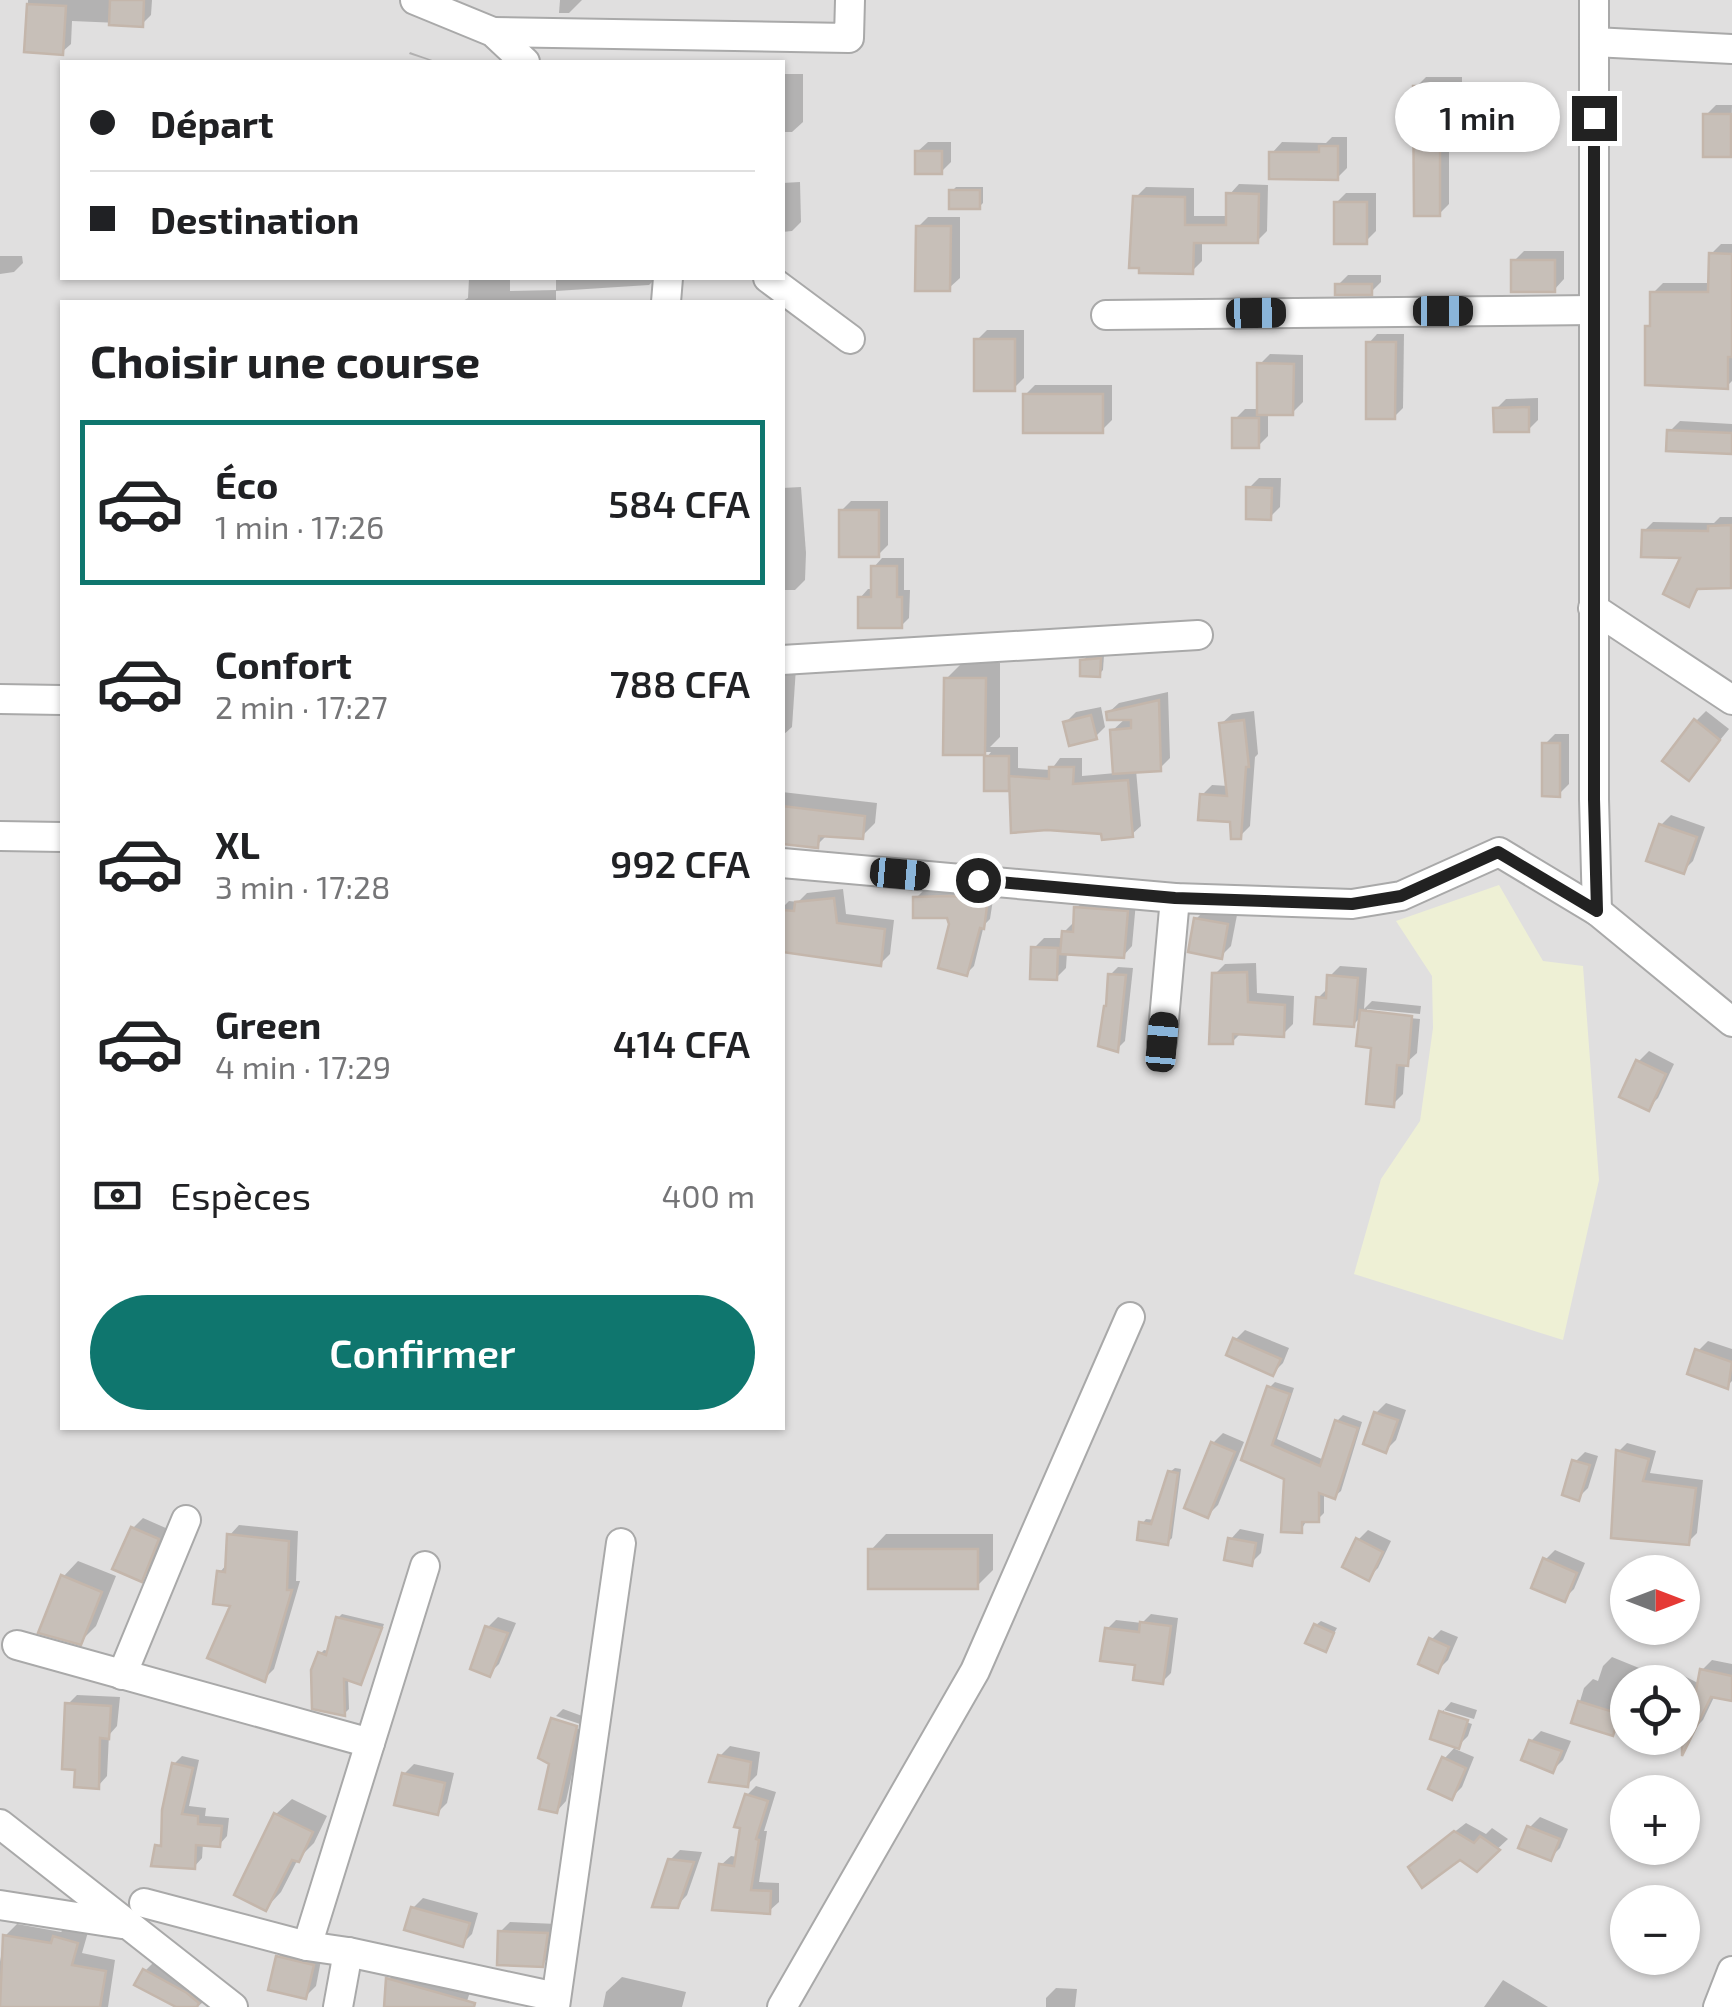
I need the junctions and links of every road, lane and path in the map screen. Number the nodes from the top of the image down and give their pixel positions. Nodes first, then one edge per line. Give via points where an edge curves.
1 (416, 0) edge
2 (850, 0) edge
3 (1594, 0) edge
4 (492, 32) junction
5 (1594, 42) junction
6 (699, 50) edge
7 (1732, 50) edge
8 (523, 60) edge
9 (771, 280) edge
10 (1593, 310) junction
11 (1106, 314) dead end
12 (850, 338) dead end
13 (1593, 608) junction
14 (1198, 635) dead end
15 (785, 660) edge
16 (0, 700) edge
17 (60, 700) edge
18 (1732, 700) edge
19 (0, 836) edge
20 (60, 837) edge
21 (785, 864) edge
22 (1175, 898) junction
23 (1597, 911) junction
24 (1732, 1022) edge
25 (1162, 1042) dead end
26 (1130, 1317) dead end
27 (186, 1520) dead end
28 (621, 1543) dead end
29 (425, 1566) dead end
30 (17, 1646) dead end
31 (122, 1674) junction
32 (370, 1743) junction
33 (0, 1824) edge
34 (144, 1904) dead end
35 (0, 1906) edge
36 (124, 1924) junction
37 (307, 1946) junction
38 (348, 1952) junction
39 (1732, 1971) edge
40 (556, 2002) edge
41 (234, 2007) edge
42 (338, 2007) edge
43 (782, 2007) edge
44 (1718, 2007) edge

1 - 4 street
2 - 6 street via 849,38
3 - 5 street
4 - 6 street
4 - 8 street
5 - 7 street
5 - 10 street
9 - 12 street
10 - 11 street
10 - 13 street
13 - 18 street
13 - 23 street
14 - 15 street
16 - 17 street
19 - 20 street
21 - 22 street
22 - 23 street via 1378,902 1498,852
22 - 25 street
23 - 24 street
26 - 43 street via 975,1672
27 - 31 street
28 - 40 street
29 - 32 street
30 - 31 street
31 - 32 street
32 - 37 street
33 - 36 street
34 - 37 street
35 - 36 street
36 - 41 street
37 - 38 street
38 - 40 street
38 - 42 street
39 - 44 street

